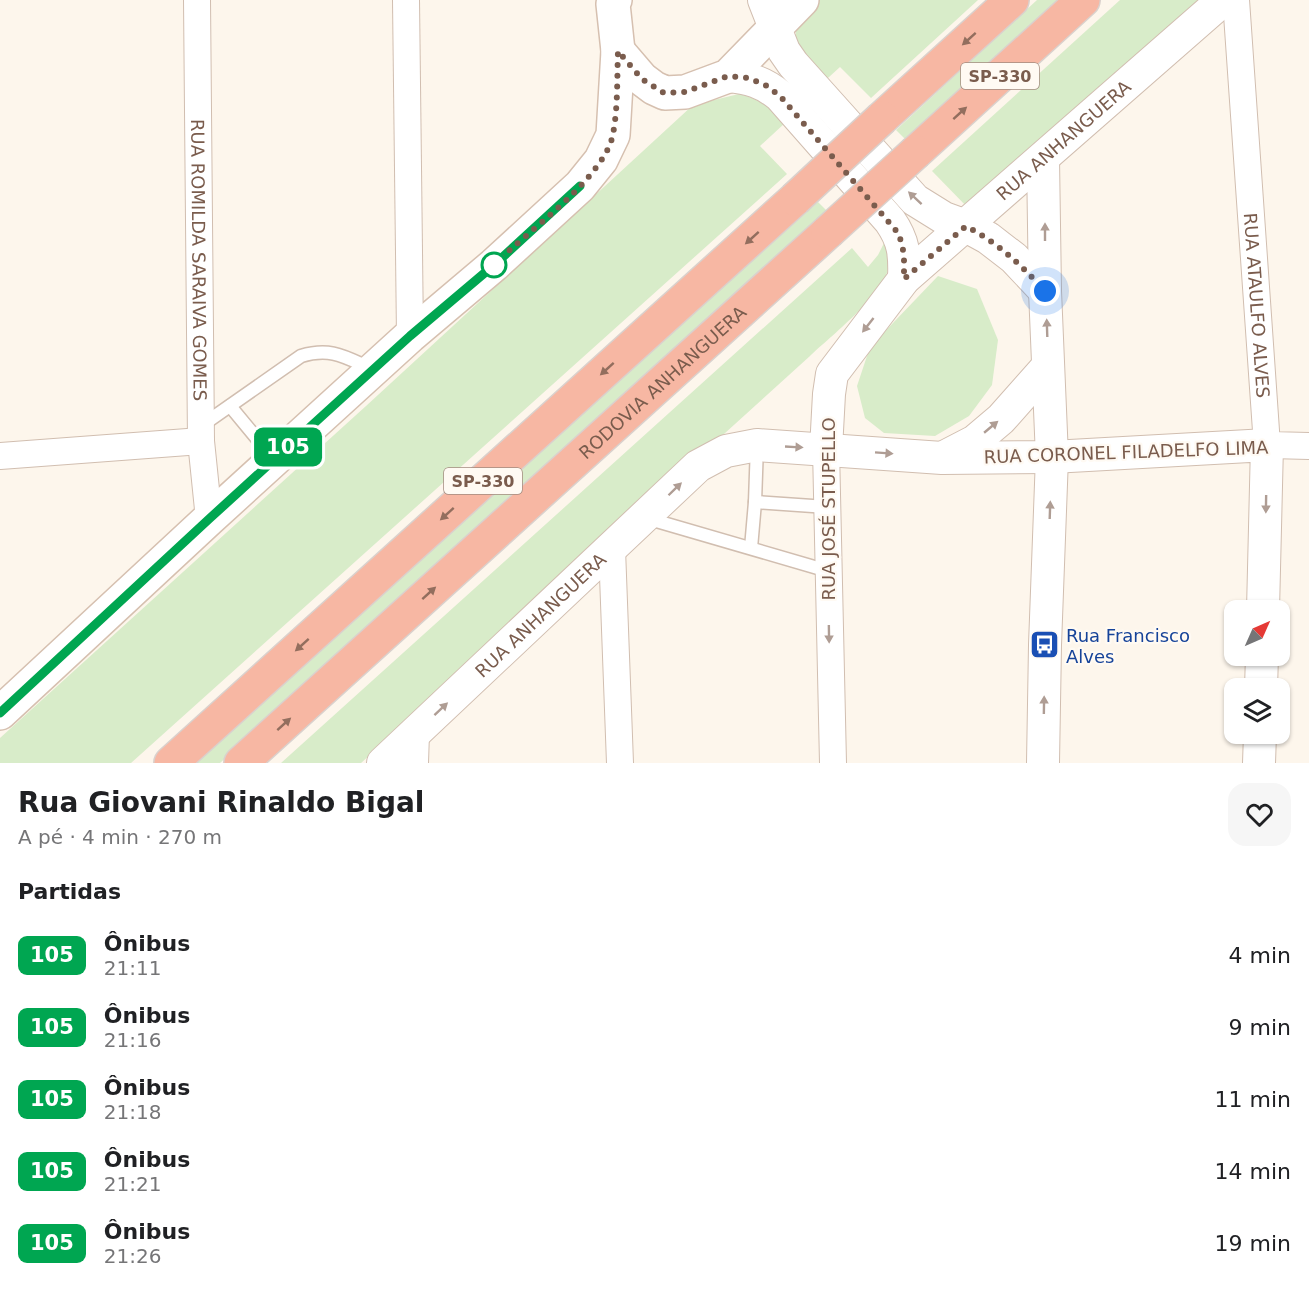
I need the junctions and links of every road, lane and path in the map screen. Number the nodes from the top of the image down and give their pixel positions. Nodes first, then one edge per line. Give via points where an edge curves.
1 (197, 0) edge
2 (406, 0) edge
3 (802, 0) edge
4 (1012, 0) edge
5 (1083, 0) edge
6 (1223, 0) edge
7 (1236, 0) edge
8 (614, 1) edge
9 (769, 14) edge
10 (618, 51) junction
11 (728, 76) junction
12 (1043, 159) junction
13 (966, 226) junction
14 (904, 279) junction
15 (1045, 291) junction
16 (410, 336) junction
17 (1048, 366) junction
18 (373, 370) junction
19 (230, 406) junction
20 (201, 434) junction
21 (1267, 445) junction
22 (757, 446) junction
23 (1309, 446) edge
24 (826, 449) junction
25 (0, 456) edge
26 (1052, 457) junction
27 (942, 458) junction
28 (274, 459) junction
29 (698, 466) joint
30 (755, 501) junction
31 (827, 507) junction
32 (645, 517) junction
33 (209, 519) junction
34 (751, 548) junction
35 (612, 549) junction
36 (828, 571) junction
37 (1263, 600) edge
38 (0, 713) edge
39 (1260, 744) edge
40 (415, 748) edge
41 (171, 763) edge
42 (241, 763) edge
43 (383, 763) edge
44 (620, 763) edge
45 (833, 763) edge
46 (1043, 763) edge
47 (1259, 763) edge

1 - 20 street, RUA ROMILDA SARAIVA GOMES
2 - 16 street
3 - 9 main road
4 -> 41 highway, SP-330, bridge
42 -> 5 highway, RODOVIA ANHANGUERA / SP-330, bridge
6 - 12 street, RUA ANHANGUERA
7 - 21 street, RUA ATAULFO ALVES
8 - 10 main road
9 - 11 main road
13 -> 9 street via 915,200 793,64
10 - 11 main road via 642,79 664,93 685,92
10 - 16 main road via 613,135 601,160 580,186
11 - 14 street via 749,78 780,96 890,221 899,234 904,254
12 - 13 street, RUA ANHANGUERA
15 -> 12 street
13 - 14 street, RUA ANHANGUERA
13 - 15 street via 1014,258
14 -> 24 street, RUA JOSÉ STUPELLO via 832,374
17 -> 15 street
16 - 18 main road
17 - 26 street
27 -> 17 street, RUA CORONEL FILADELFO LIMA via 975,441 1001,419
18 - 19 lane via 336,353 318,351 301,356
18 - 28 main road
19 - 20 lane
19 - 28 lane
20 - 25 street
20 - 33 street, RUA ROMILDA SARAIVA GOMES
21 - 23 street, RUA CORONEL FILADELFO LIMA
21 - 26 street, RUA CORONEL FILADELFO LIMA
21 -> 37 street, RUA ATAULFO ALVES
22 -> 24 street, RUA CORONEL FILADELFO LIMA
22 - 29 street, RUA CORONEL FILADELFO LIMA via 726,451
22 - 30 lane
24 -> 27 street, RUA CORONEL FILADELFO LIMA
24 - 31 street, RUA JOSÉ STUPELLO
26 - 27 street, RUA CORONEL FILADELFO LIMA
46 -> 26 street
28 - 33 main road
32 -> 29 street, RUA ANHANGUERA
30 - 31 lane
30 - 34 lane
31 - 36 street, RUA JOSÉ STUPELLO
32 - 34 lane
32 - 35 street, RUA ANHANGUERA
33 - 38 main road
34 - 36 lane
40 -> 35 street, RUA ANHANGUERA
35 - 44 street
36 -> 45 street, RUA JOSÉ STUPELLO
39 - 47 street
40 - 43 street, RUA ANHANGUERA

